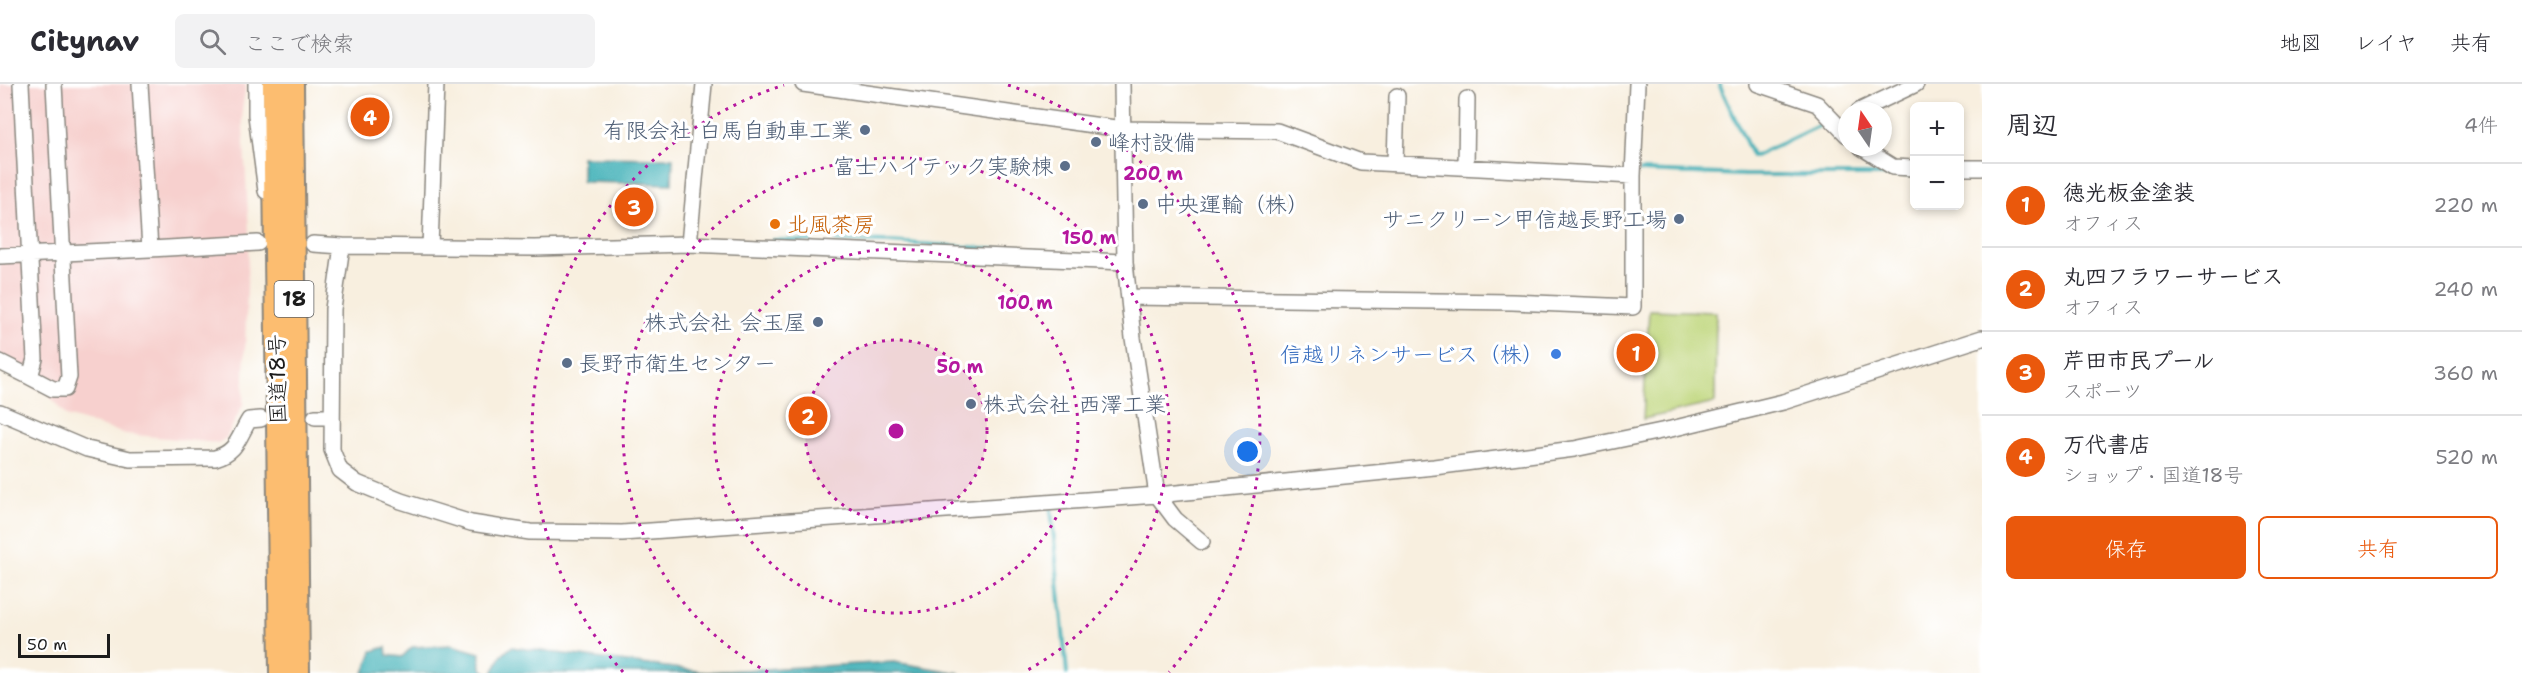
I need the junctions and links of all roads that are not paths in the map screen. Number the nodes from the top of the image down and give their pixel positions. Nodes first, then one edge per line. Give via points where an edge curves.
1 (21, 84) edge
2 (54, 84) edge
3 (140, 84) edge
4 (256, 84) edge
5 (274, 84) edge
6 (292, 84) edge
7 (436, 84) edge
8 (704, 84) edge
9 (803, 84) edge
10 (1122, 84) edge
11 (1637, 84) edge
12 (1758, 84) edge
13 (1916, 84) edge
14 (1397, 96) dead end
15 (1878, 102) edge
16 (1467, 104) dead end
17 (1838, 117) edge
18 (1122, 129) junction
19 (1872, 156) edge
20 (1395, 163) junction
21 (1467, 167) junction
22 (1964, 168) edge
23 (1982, 168) edge
24 (1910, 169) edge
25 (1632, 176) junction
26 (275, 206) junction
27 (258, 243) dead end
28 (314, 244) dead end
29 (689, 244) junction
30 (342, 246) junction
31 (430, 247) junction
32 (150, 249) junction
33 (63, 252) junction
34 (31, 254) junction
35 (0, 256) edge
36 (1125, 262) junction
37 (1129, 297) junction
38 (1982, 338) edge
39 (0, 362) edge
40 (30, 377) junction
41 (0, 412) edge
42 (315, 417) dead end
43 (332, 417) junction
44 (261, 419) dead end
45 (1157, 495) junction
46 (287, 511) junction
47 (1202, 542) dead end
48 (281, 673) edge
49 (298, 673) edge

1 - 34 street
2 - 33 street
3 - 32 street
4 - 26 street via 256,115 267,197
5 - 26 highway, 国道18号 / 18
6 - 46 highway, 国道18号 / 18
7 - 31 street
8 - 29 street
9 - 18 street
10 - 18 street
11 - 25 street
12 - 17 street via 1817,105
13 - 15 street
14 - 20 street
16 - 21 street
18 - 20 street via 1277,132 1361,162
18 - 36 street
19 - 24 street via 1892,172
20 - 21 street
21 - 25 street
22 - 23 street
25 - 37 street via 1633,307
26 - 46 highway, 国道18号 / 18
27 - 32 street
28 - 30 street
29 - 31 street
29 - 36 street
30 - 31 street
30 - 43 street via 333,309
32 - 33 street
33 - 34 street
33 - 40 street via 69,377 65,389 53,389
34 - 35 street
34 - 40 street via 35,359
36 - 37 street
37 - 45 street
38 - 45 street via 1783,402 1574,449
39 - 40 street
41 - 44 street via 87,449 130,459 215,458 236,445 249,420
42 - 43 street
43 - 45 street via 332,450 340,470 357,483 471,523 530,532 622,533
45 - 47 street
46 - 48 highway, 国道18号 / 18
46 - 49 highway, 国道18号 / 18

